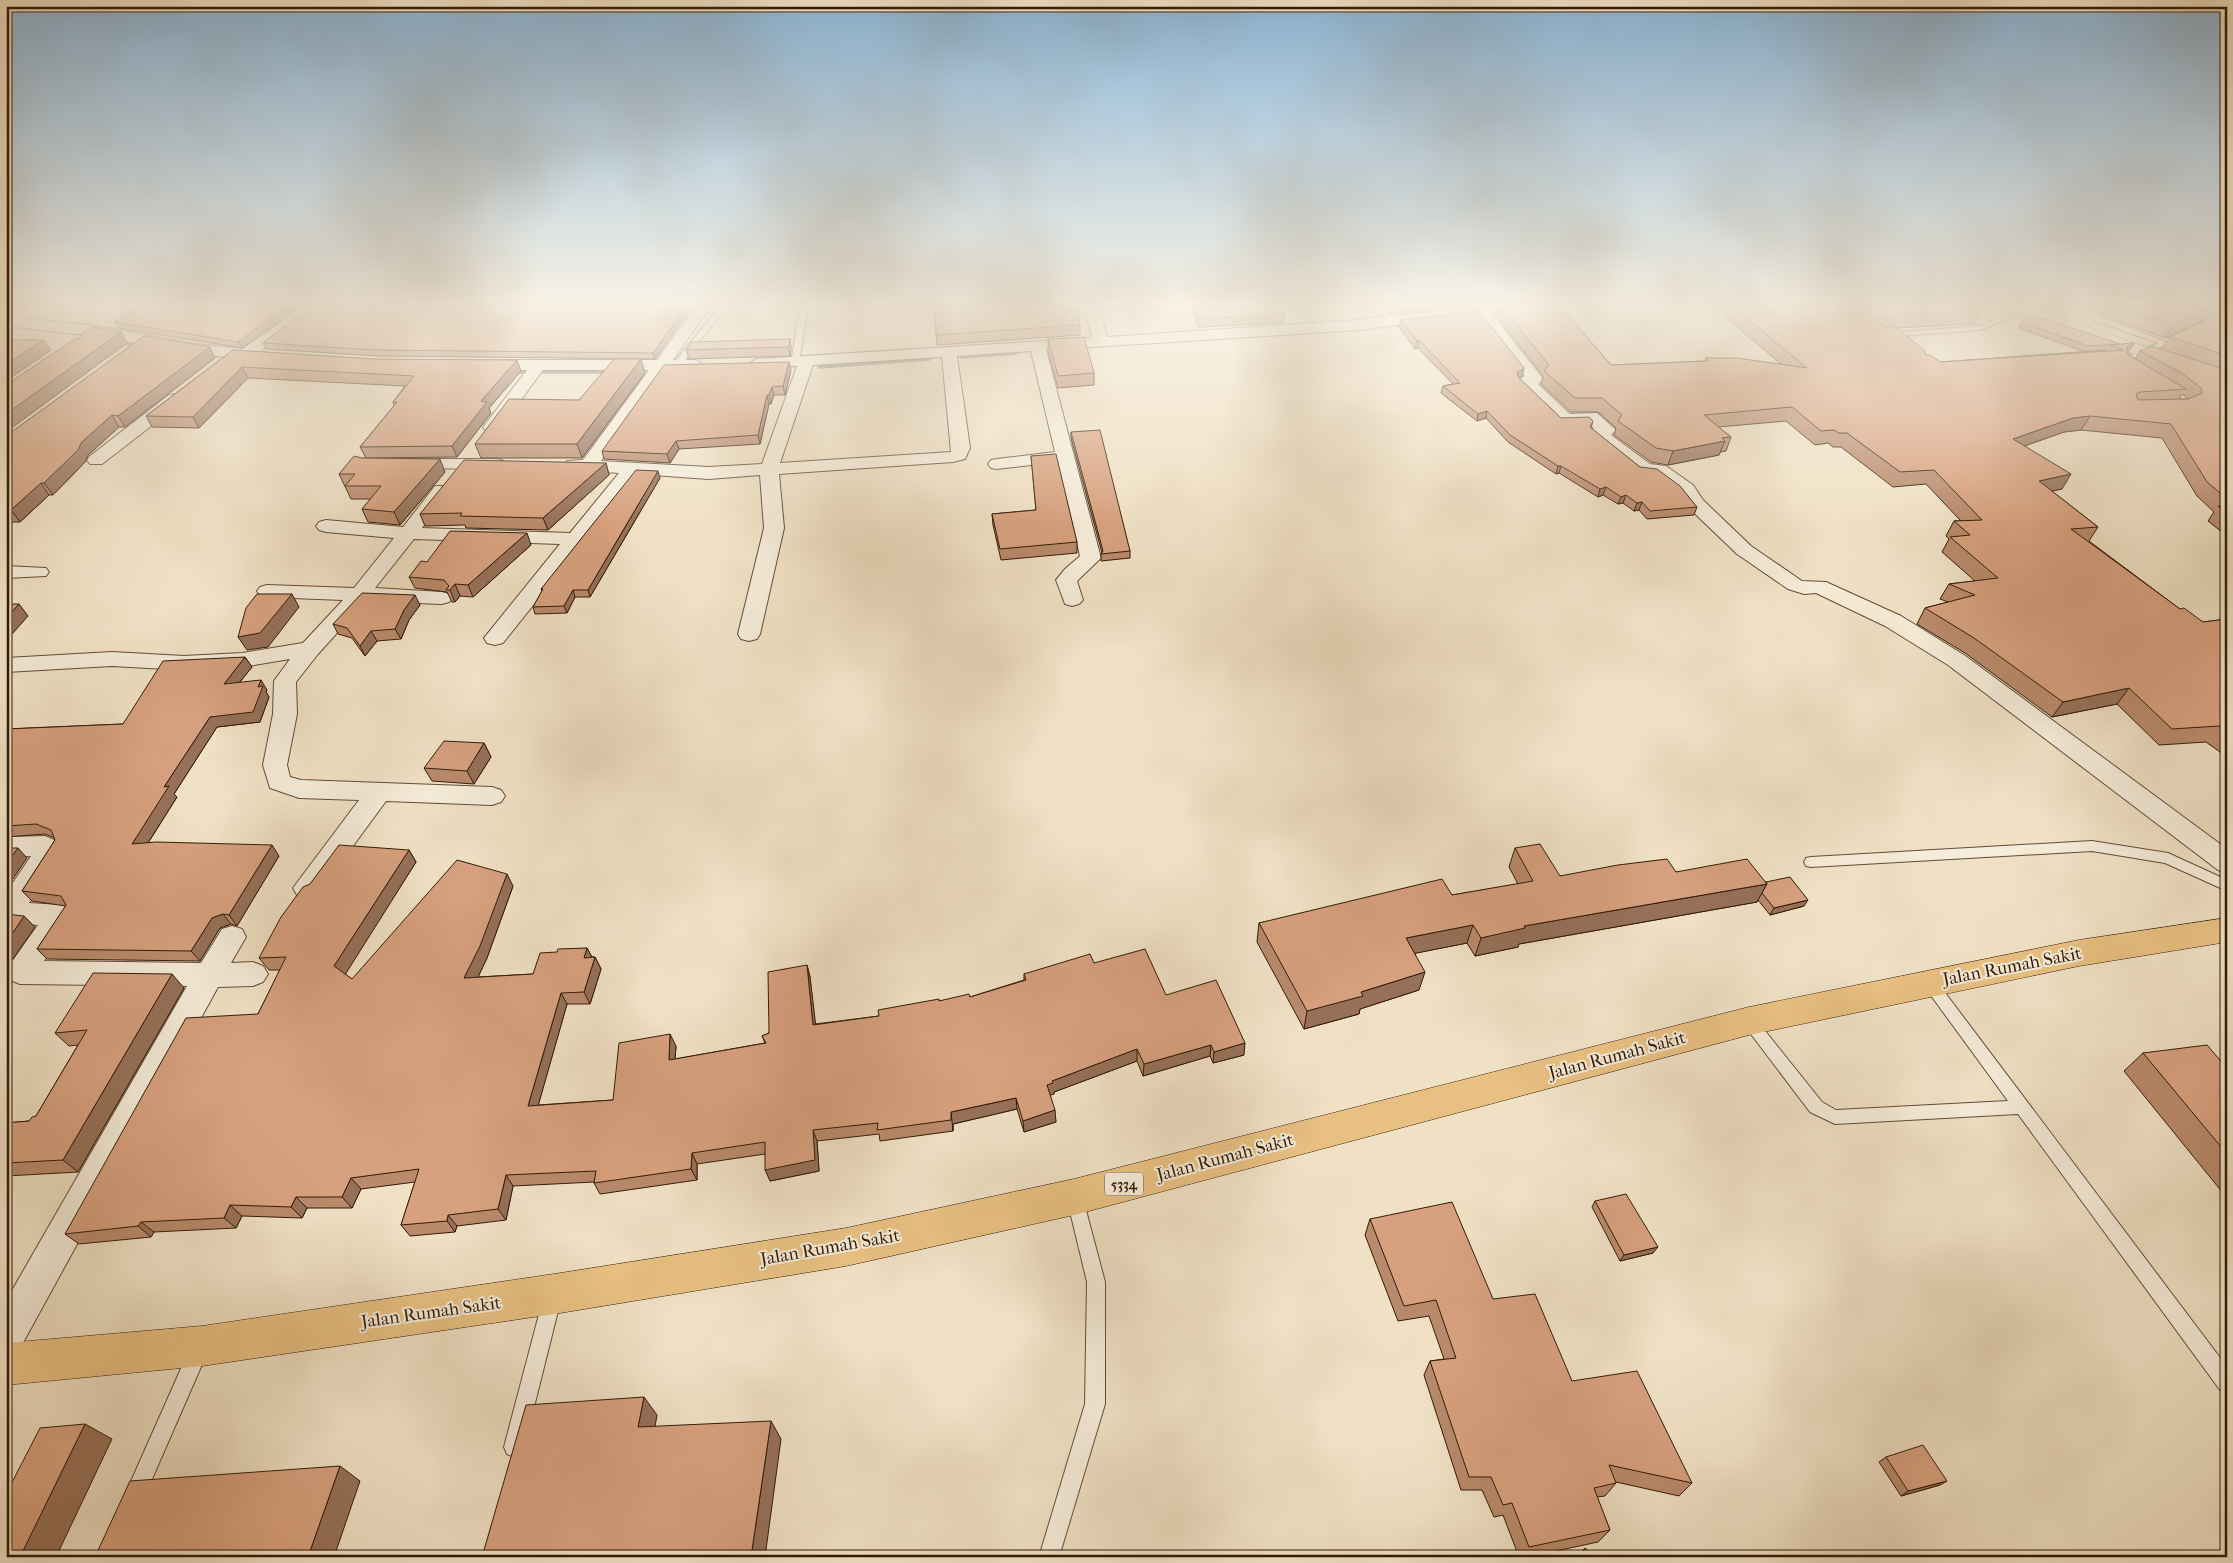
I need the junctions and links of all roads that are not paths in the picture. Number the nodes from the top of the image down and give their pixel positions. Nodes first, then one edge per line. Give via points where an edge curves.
1 (527, 379) edge
2 (654, 379) edge
3 (795, 379) edge
4 (952, 379) edge
5 (1046, 379) edge
6 (1535, 379) edge
7 (190, 387) edge
8 (1064, 456) junction
9 (96, 460) dead end
10 (387, 464) edge
11 (464, 464) junction
12 (512, 464) edge
13 (997, 464) dead end
14 (560, 465) edge
15 (588, 466) junction
16 (633, 468) junction
17 (770, 469) junction
18 (326, 526) dead end
19 (406, 533) junction
20 (577, 539) junction
21 (6, 572) edge
22 (39, 572) dead end
23 (268, 591) dead end
24 (360, 594) junction
25 (442, 598) dead end
26 (1072, 600) dead end
27 (749, 634) dead end
28 (494, 638) dead end
29 (312, 647) junction
30 (6, 665) edge
31 (378, 793) junction
32 (492, 796) dead end
33 (6, 847) edge
34 (1811, 862) dead end
35 (2227, 863) edge
36 (2227, 886) edge
37 (307, 888) edge
38 (2227, 930) edge
39 (232, 937) dead end
40 (253, 974) dead end
41 (209, 975) junction
42 (1929, 982) junction
43 (1749, 1021) junction
44 (2021, 1108) junction
45 (1074, 1197) junction
46 (554, 1294) junction
47 (6, 1337) edge
48 (202, 1346) junction
49 (6, 1364) edge
50 (2227, 1383) edge
51 (510, 1461) edge
52 (127, 1513) edge
53 (1049, 1557) edge

1 - 11 street
2 - 15 street
3 - 17 street
4 - 17 street via 961,448 959,455
5 - 8 street
6 - 35 street via 1525,381 1566,420 1590,417 1607,430 1598,433 1645,469 1660,470 1686,489 1696,504 1744,550 1795,585 1804,588 1819,586 1893,621 1956,660
7 - 9 street
8 - 13 street
8 - 26 street via 1091,558 1066,580
10 - 11 street
11 - 12 street
11 - 19 street
14 - 15 street
15 - 16 street
16 - 17 street via 695,472
16 - 20 street
17 - 27 street via 774,528
18 - 19 street
19 - 20 street
19 - 24 street
20 - 28 street
21 - 22 street
23 - 24 street
24 - 25 street
24 - 29 street
29 - 30 street via 242,660 184,663 112,659
29 - 31 street via 285,681 285,714 275,765 279,782 299,789
31 - 32 street
31 - 37 street
33 - 41 street via 45,846 50,849 8,912 60,916 20,972
34 - 36 lane via 2092,846 2168,858
38 - 42 main road, Jalan Rumah Sakit / 5334 via 2080,953
39 - 41 street
40 - 41 street
41 - 47 street
42 - 43 main road, Jalan Rumah Sakit / 5334
42 - 44 lane
43 - 44 lane via 1816,1107 1835,1117
43 - 45 main road, Jalan Rumah Sakit / 5334
44 - 50 lane
45 - 46 main road, Jalan Rumah Sakit / 5334 via 846,1246
45 - 53 lane via 1096,1282 1095,1404
46 - 48 main road, Jalan Rumah Sakit / 5334
46 - 51 lane
48 - 49 main road, Jalan Rumah Sakit / 5334
48 - 52 lane via 179,1391

